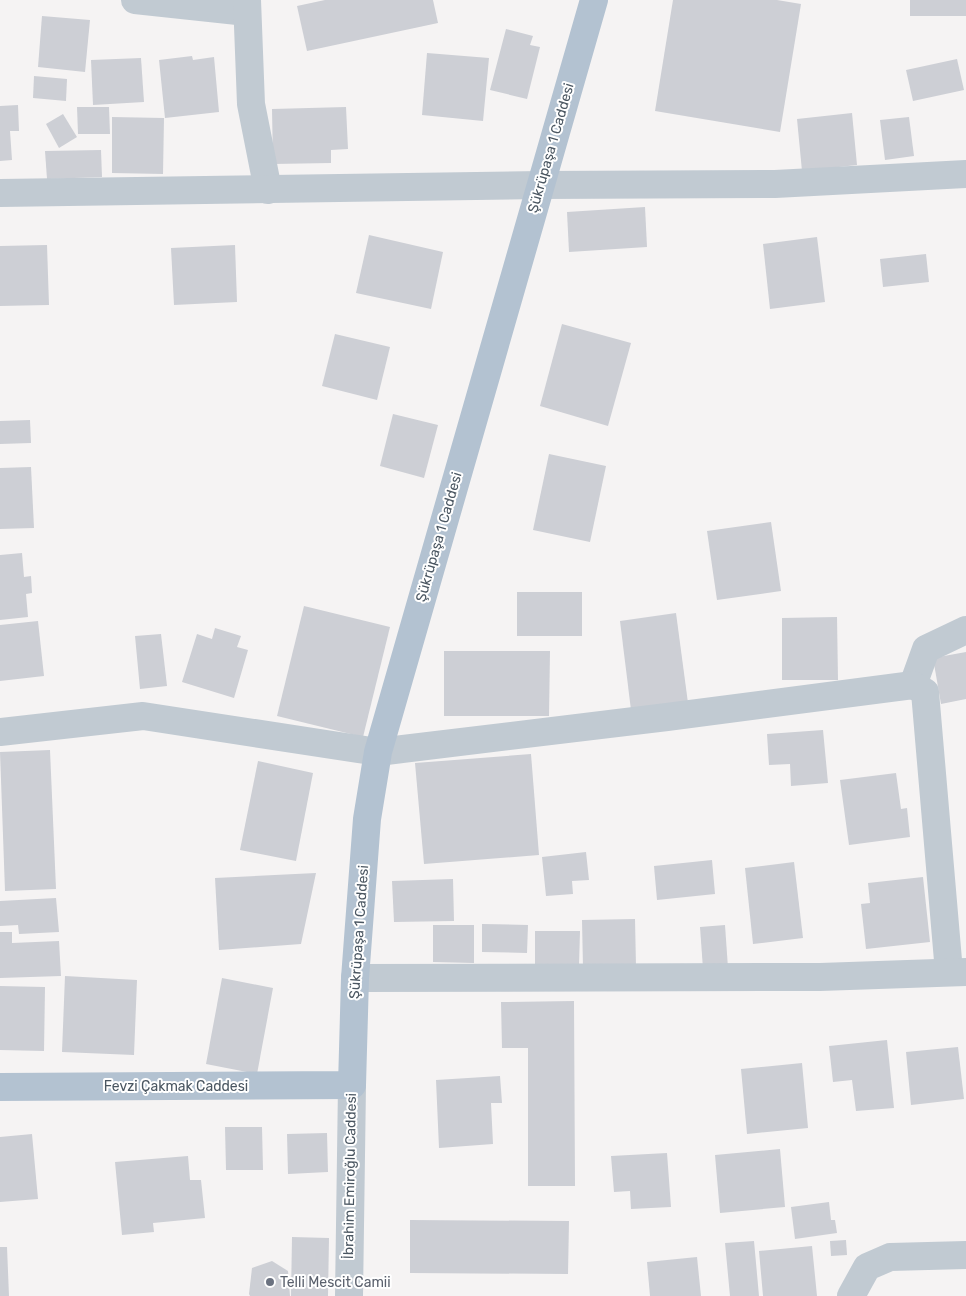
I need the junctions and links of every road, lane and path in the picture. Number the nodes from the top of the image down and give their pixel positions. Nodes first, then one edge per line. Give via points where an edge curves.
1 (135, 0) edge
2 (594, 0) edge
3 (247, 6) edge
4 (966, 174) edge
5 (541, 185) junction
6 (268, 190) junction
7 (0, 193) edge
8 (966, 630) edge
9 (913, 685) junction
10 (0, 732) edge
11 (378, 752) junction
12 (957, 972) edge
13 (355, 978) junction
14 (352, 1086) junction
15 (0, 1087) edge
16 (966, 1255) edge
17 (349, 1296) edge
18 (851, 1296) edge

1 - 3 street
2 - 5 main road, Şükrüpaşa 1 Caddesi
3 - 6 street via 251,104
4 - 5 street via 775,184
5 - 6 street
5 - 11 main road, Şükrüpaşa 1 Caddesi
6 - 7 street
8 - 9 street via 926,649
9 - 11 street
9 - 12 street via 925,692
10 - 11 street via 143,716
11 - 13 main road, Şükrüpaşa 1 Caddesi via 367,819
12 - 13 street via 810,977
13 - 14 main road, Şükrüpaşa 1 Caddesi
14 - 15 main road, Fevzi Çakmak Caddesi
14 - 17 street, İbrahim Emiroğlu Caddesi
16 - 18 street via 890,1257 867,1268

